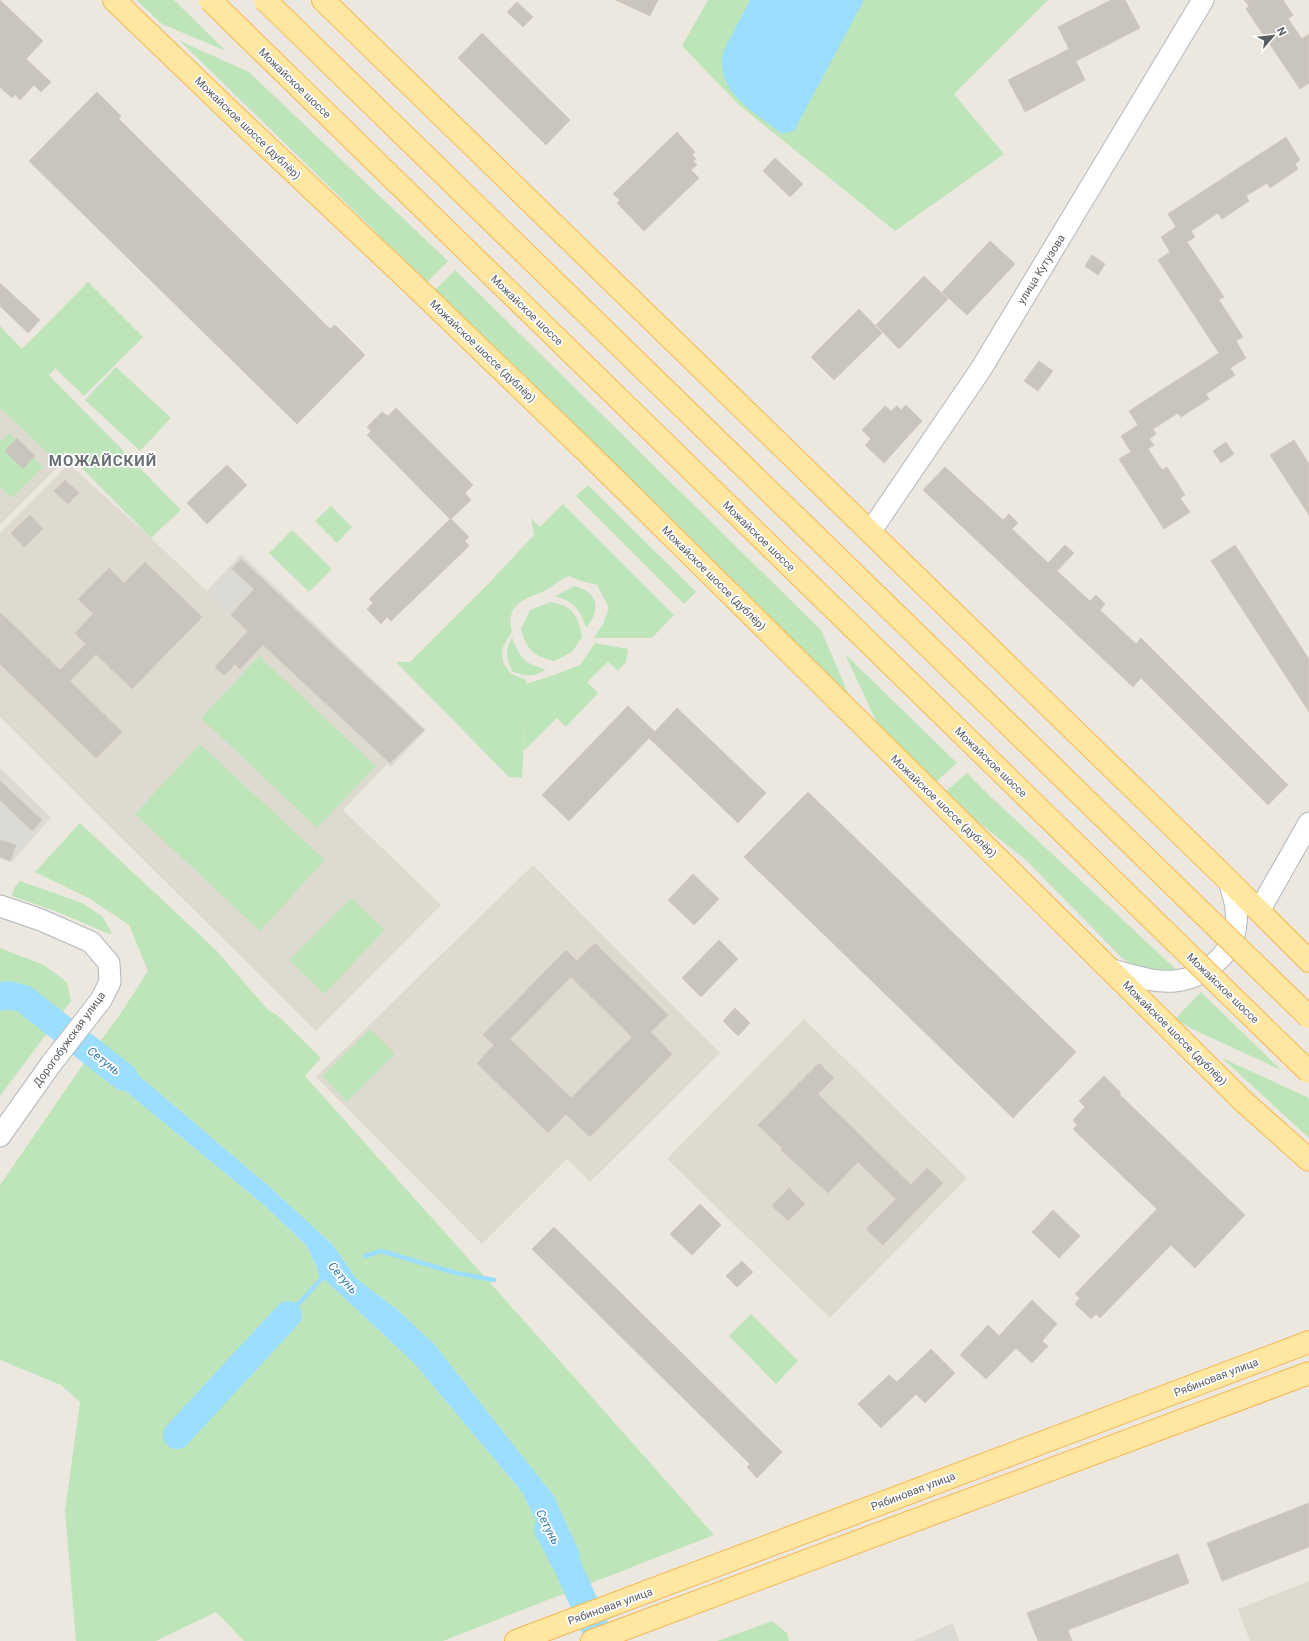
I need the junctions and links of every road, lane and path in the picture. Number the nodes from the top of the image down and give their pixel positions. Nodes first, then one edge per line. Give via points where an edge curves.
1 (114, 0) edge
2 (210, 0) edge
3 (265, 0) edge
4 (323, 0) edge
5 (1204, 0) edge
6 (870, 532) junction
7 (1309, 823) edge
8 (1229, 881) junction
9 (0, 906) edge
10 (1259, 911) junction
11 (1309, 961) edge
12 (1112, 970) junction
13 (1309, 1017) edge
14 (1309, 1072) edge
15 (0, 1136) edge
16 (1309, 1160) edge
17 (1309, 1342) edge
18 (1309, 1373) edge
19 (516, 1641) edge
20 (592, 1641) edge

1 - 12 main road, Можайское шоссе (дублёр) via 585,450
2 - 14 main road, Можайское шоссе, bridge
3 - 13 main road, bridge
4 - 6 main road
5 - 6 street, улица Кутузова via 981,369
6 - 8 main road
7 - 10 street
8 - 10 main road
8 - 12 street via 1235,904 1236,923 1232,940 1224,955 1212,966 1196,976 1174,981 1150,979
9 - 15 street, Дорогобужская улица via 41,920 91,942 109,963 110,982 101,1000
10 - 11 main road
12 - 16 main road, Можайское шоссе (дублёр) via 1243,1101
17 - 19 main road, Рябиновая улица
18 - 20 main road

